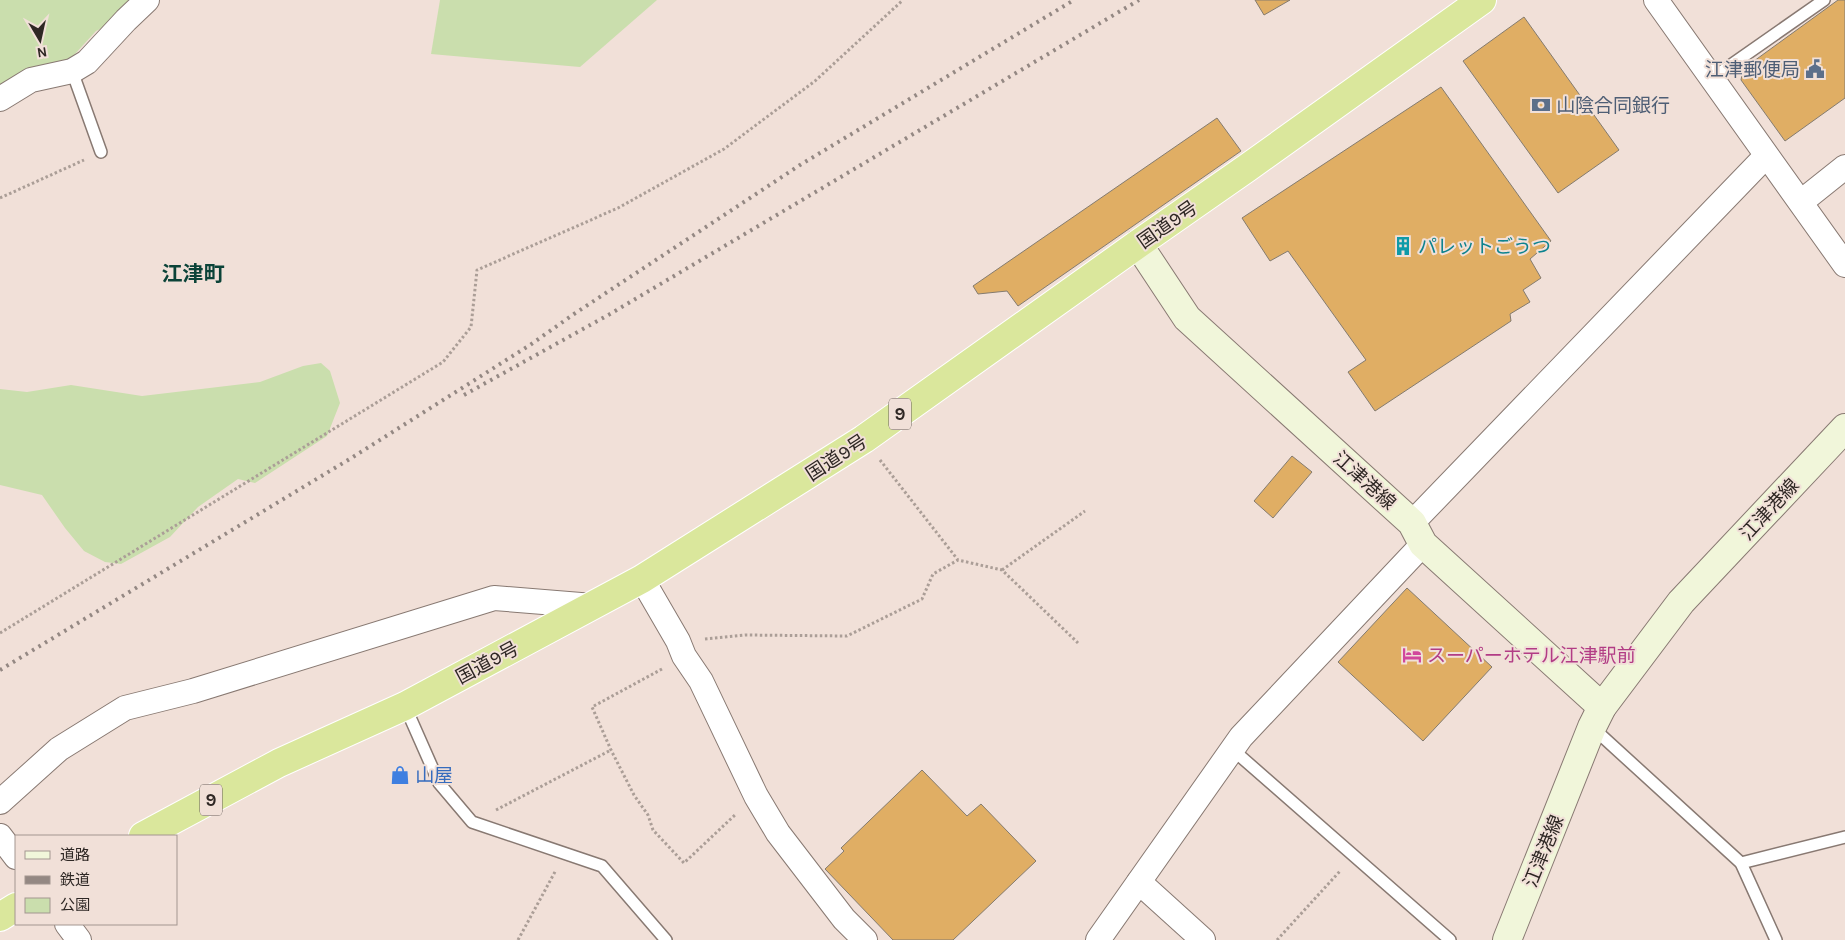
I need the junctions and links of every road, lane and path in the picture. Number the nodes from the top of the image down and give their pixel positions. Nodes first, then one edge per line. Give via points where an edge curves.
1 (147, 0) edge
2 (903, 0) edge
3 (1482, 0) edge
4 (1656, 0) edge
5 (1824, 0) edge
6 (72, 71) junction
7 (1711, 79) junction
8 (0, 99) edge
9 (101, 152) joint
10 (1766, 156) junction
11 (1845, 167) edge
12 (0, 198) edge
13 (1801, 202) junction
14 (1138, 244) junction
15 (1845, 265) edge
16 (1845, 428) edge
17 (864, 440) junction
18 (1084, 511) dead end
19 (1418, 533) junction
20 (958, 560) junction
21 (1002, 570) junction
22 (642, 580) junction
23 (593, 606) junction
24 (0, 634) edge
25 (1078, 643) dead end
26 (681, 649) junction
27 (405, 706) junction
28 (1597, 717) junction
29 (1232, 749) junction
30 (611, 750) junction
31 (756, 796) junction
32 (0, 802) edge
33 (472, 822) junction
34 (145, 835) edge
35 (0, 836) edge
36 (1845, 837) edge
37 (565, 854) junction
38 (15, 856) edge
39 (1353, 856) junction
40 (1741, 863) junction
41 (1139, 882) junction
42 (15, 909) edge
43 (0, 917) edge
44 (68, 925) edge
45 (79, 940) edge
46 (518, 940) edge
47 (666, 940) edge
48 (865, 940) edge
49 (1098, 940) edge
50 (1203, 940) edge
51 (1277, 940) edge
52 (1450, 940) edge
53 (1507, 940) edge
54 (1776, 940) edge

1 - 6 street via 87,62
2 - 24 path via 815,81 724,149 618,208 477,270 471,327 443,362
3 - 14 highway, 国道9号 / 9
4 - 7 street
5 - 7 lane
6 - 8 street via 31,80
6 - 9 lane
7 - 10 street
9 - 12 path
10 - 13 street
10 - 19 street
11 - 13 street
13 - 15 street
14 - 17 highway, 国道9号 / 9
14 - 19 main road, 江津港線 via 1187,318
16 - 28 main road, 江津港線 via 1681,602
17 - 20 path
17 - 22 highway, 国道9号 / 9
18 - 21 path
19 - 28 main road, 江津港線
19 - 29 street
20 - 21 path
20 - 26 path via 933,574 922,599 847,636 746,635
21 - 25 path
22 - 23 highway, 国道9号 / 9
22 - 26 street
23 - 27 highway, 国道9号 / 9
23 - 32 street via 494,598 193,691 125,708 58,749
26 - 30 path via 592,706
26 - 31 street via 701,681
27 - 33 lane via 439,783
27 - 34 highway, 国道9号 / 9 via 279,763
28 - 40 lane
28 - 53 main road, 江津港線
29 - 39 lane
29 - 41 street
30 - 31 path via 653,830 684,863
30 - 33 path
31 - 48 street via 804,869
33 - 37 lane
35 - 38 street
36 - 40 lane
37 - 46 path
37 - 47 lane via 602,866
39 - 51 path
39 - 52 lane
40 - 54 lane
41 - 49 street
41 - 50 street
42 - 43 highway
44 - 45 street

